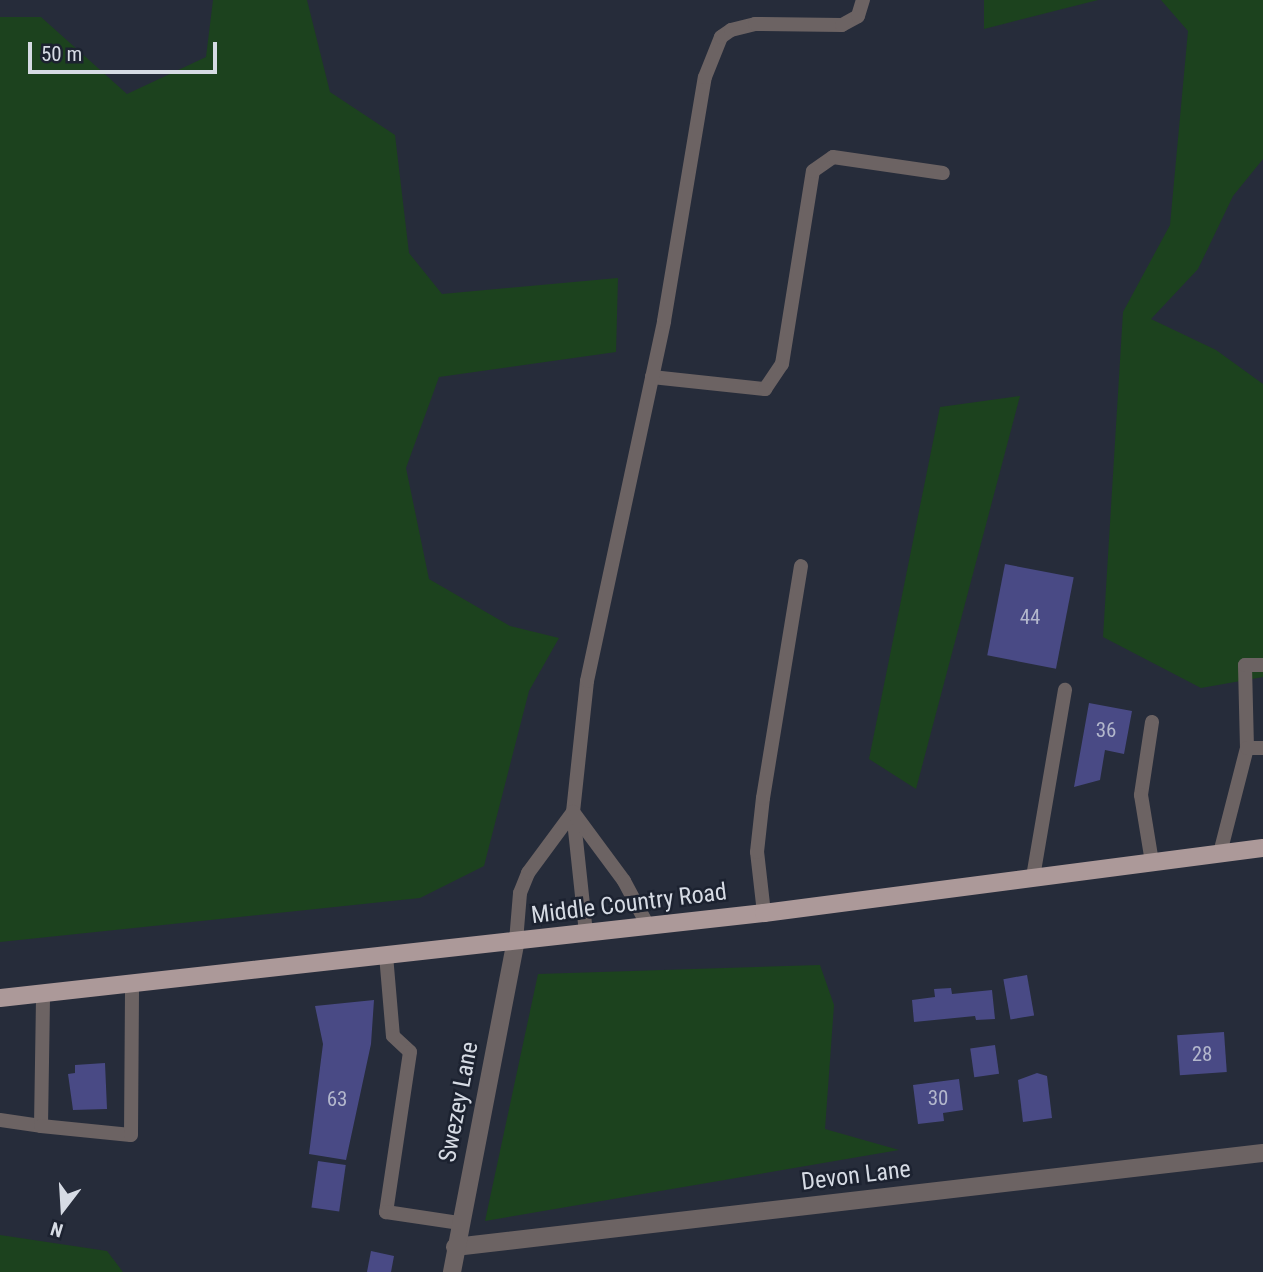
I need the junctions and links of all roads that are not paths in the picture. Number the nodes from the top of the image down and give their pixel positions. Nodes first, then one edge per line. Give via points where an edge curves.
1 (863, 0) edge
2 (943, 173) dead end
3 (652, 377) junction
4 (801, 566) dead end
5 (1263, 665) edge
6 (1065, 690) dead end
7 (1152, 722) dead end
8 (1247, 748) junction
9 (1263, 748) edge
10 (573, 812) junction
11 (1263, 848) edge
12 (1220, 853) junction
13 (1152, 862) junction
14 (1033, 877) junction
15 (764, 913) junction
16 (648, 926) junction
17 (586, 933) junction
18 (516, 941) junction
19 (386, 956) junction
20 (132, 982) junction
21 (43, 994) junction
22 (0, 998) edge
23 (0, 1119) edge
24 (41, 1126) junction
25 (1263, 1153) edge
26 (460, 1223) junction
27 (455, 1247) junction
28 (452, 1272) edge

1 - 3 lane via 858,16 842,25 755,24 721,37 705,77
2 - 3 lane via 833,157 813,171 782,364 765,389
3 - 10 lane via 587,681
4 - 15 lane via 759,838
5 - 8 lane via 1245,665
6 - 14 lane
7 - 13 lane via 1141,795
8 - 9 lane
8 - 12 lane
10 - 16 lane via 624,881
10 - 17 lane
10 - 18 lane via 528,873 520,893
11 - 12 main road, Middle Country Road
12 - 13 main road, Middle Country Road
13 - 14 main road, Middle Country Road
14 - 15 main road, Middle Country Road
15 - 16 main road, Middle Country Road
16 - 17 main road, Middle Country Road
17 - 18 main road, Middle Country Road
18 - 19 main road, Middle Country Road
18 - 26 street, Swezey Lane
19 - 20 main road, Middle Country Road
19 - 26 lane via 393,1037 410,1052 386,1212
20 - 21 main road, Middle Country Road
20 - 24 lane via 131,1135
21 - 22 main road, Middle Country Road
21 - 24 lane
23 - 24 lane
25 - 27 street, Devon Lane
26 - 27 street, Swezey Lane
27 - 28 street, Swezey Lane

